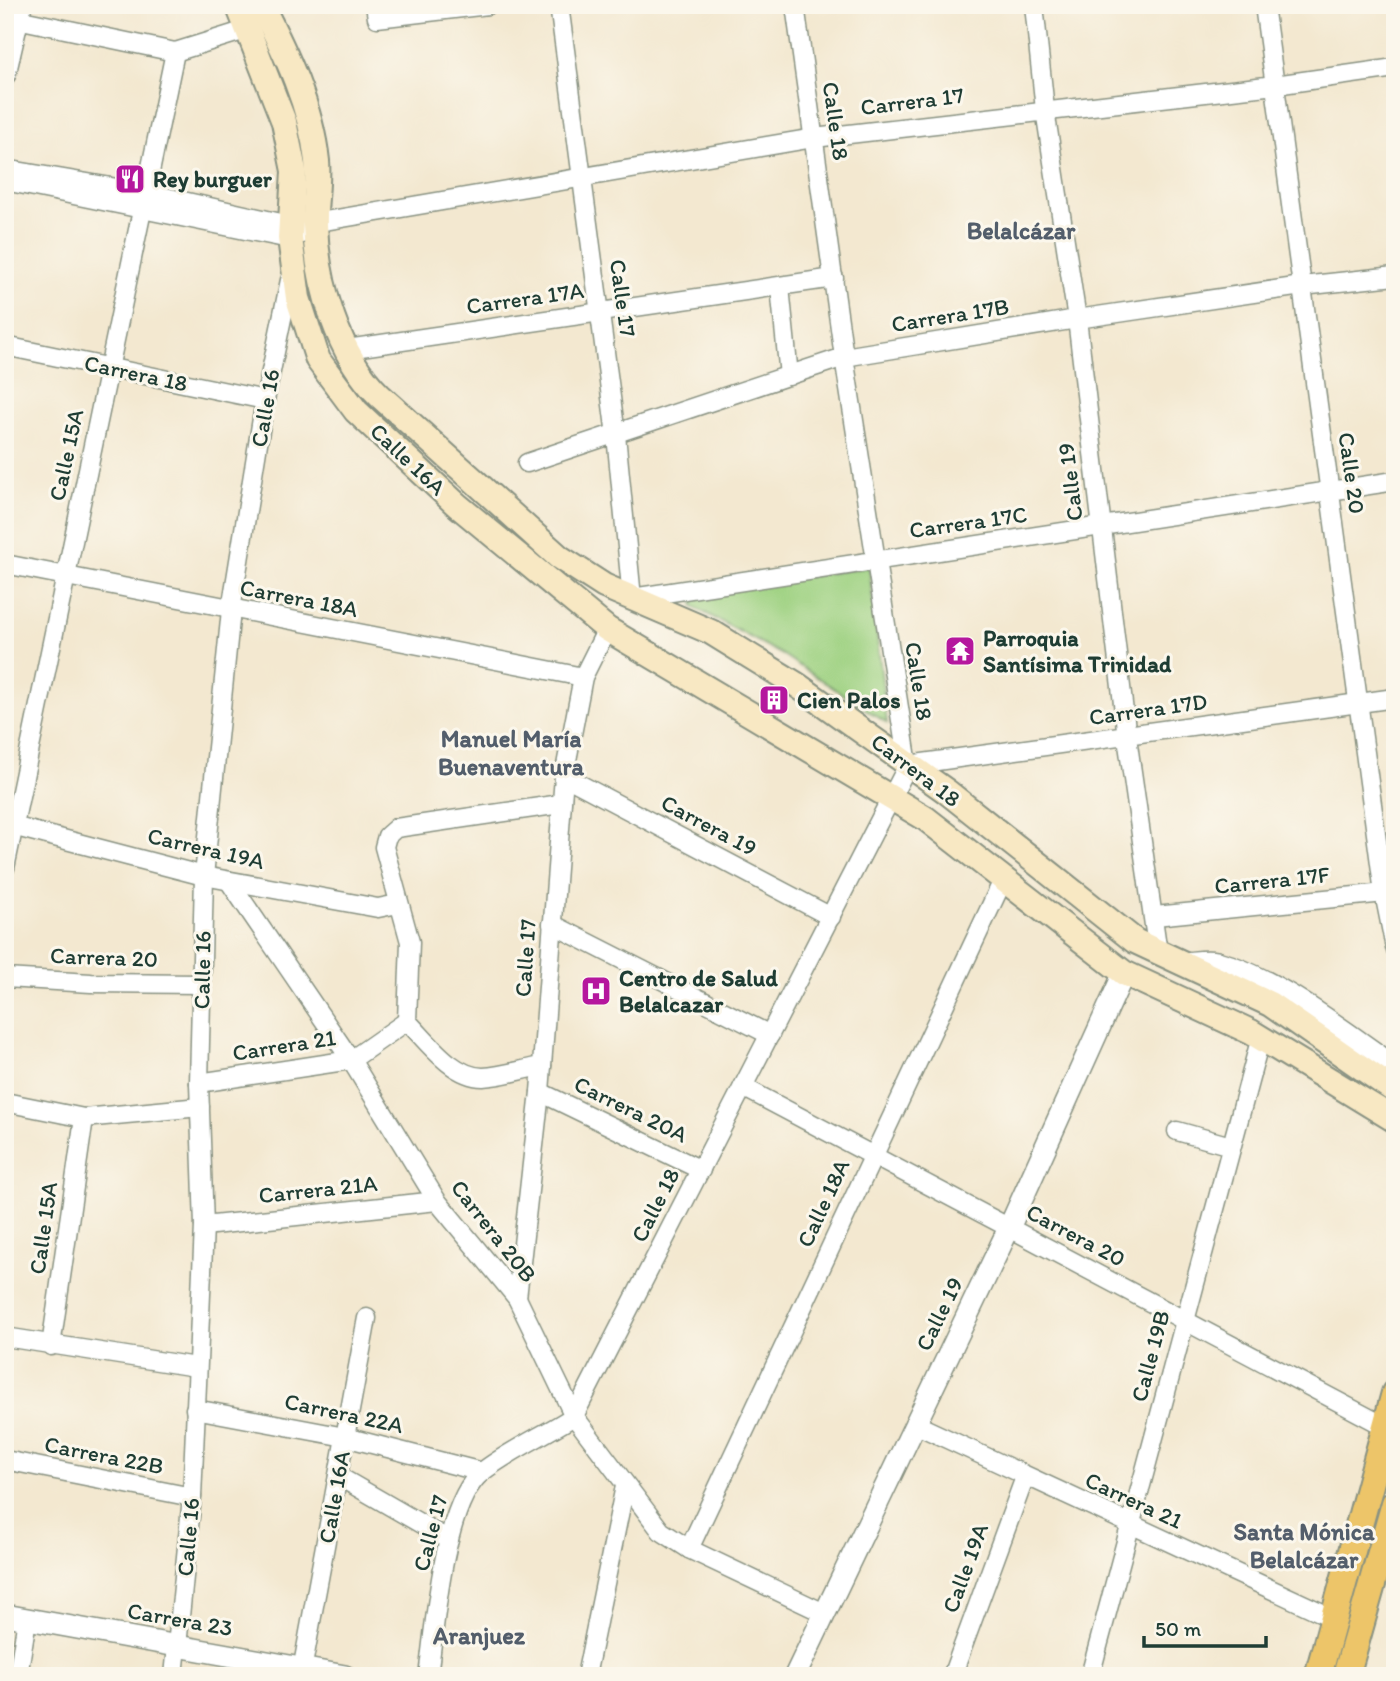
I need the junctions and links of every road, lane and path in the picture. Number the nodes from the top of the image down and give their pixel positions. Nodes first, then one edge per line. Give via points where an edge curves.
1 (238, 5) edge
2 (261, 5) edge
3 (488, 5) edge
4 (559, 5) edge
5 (795, 5) edge
6 (1034, 5) edge
7 (1264, 5) edge
8 (19, 12) edge
9 (376, 12) edge
10 (249, 29) junction
11 (175, 52) junction
12 (1395, 68) edge
13 (5, 74) edge
14 (1275, 85) junction
15 (1045, 110) junction
16 (814, 138) junction
17 (5, 169) edge
18 (582, 178) junction
19 (5, 181) edge
20 (145, 200) junction
21 (315, 223) junction
22 (290, 231) junction
23 (292, 271) junction
24 (1395, 276) edge
25 (834, 278) junction
26 (1302, 286) junction
27 (780, 287) junction
28 (600, 312) junction
29 (1077, 319) junction
30 (5, 346) edge
31 (347, 349) junction
32 (844, 358) junction
33 (110, 367) junction
34 (789, 376) junction
35 (265, 400) junction
36 (616, 435) junction
37 (527, 463) dead end
38 (1395, 481) edge
39 (1330, 492) junction
40 (1101, 528) junction
41 (876, 560) junction
42 (5, 564) edge
43 (66, 576) junction
44 (632, 598) junction
45 (231, 610) junction
46 (607, 629) junction
47 (583, 677) junction
48 (1395, 698) edge
49 (1359, 703) junction
50 (1126, 737) junction
51 (908, 765) junction
52 (564, 776) junction
53 (892, 798) junction
54 (561, 804) junction
55 (10, 825) edge
56 (5, 868) edge
57 (204, 876) junction
58 (1004, 878) junction
59 (229, 881) junction
60 (1390, 892) edge
61 (398, 904) junction
62 (1155, 916) junction
63 (831, 917) junction
64 (552, 924) junction
65 (1395, 948) edge
66 (1158, 953) junction
67 (1185, 963) junction
68 (1131, 977) junction
69 (5, 978) edge
70 (201, 984) junction
71 (407, 1021) junction
72 (770, 1035) junction
73 (1258, 1048) junction
74 (351, 1060) junction
75 (542, 1066) junction
76 (1395, 1067) edge
77 (199, 1083) junction
78 (743, 1087) junction
79 (540, 1091) junction
80 (1395, 1091) edge
81 (5, 1102) edge
82 (200, 1107) junction
83 (84, 1118) junction
84 (1395, 1120) edge
85 (1177, 1131) dead end
86 (1395, 1132) edge
87 (1231, 1146) junction
88 (872, 1155) junction
89 (701, 1170) junction
90 (437, 1201) junction
91 (204, 1226) junction
92 (1009, 1228) junction
93 (517, 1298) junction
94 (367, 1318) dead end
95 (1184, 1321) junction
96 (5, 1337) edge
97 (51, 1346) junction
98 (196, 1367) junction
99 (1395, 1393) edge
100 (194, 1409) junction
101 (574, 1416) junction
102 (915, 1424) junction
103 (1385, 1427) junction
104 (345, 1437) junction
105 (5, 1460) edge
106 (482, 1472) junction
107 (338, 1476) junction
108 (1025, 1477) junction
109 (625, 1486) junction
110 (192, 1497) junction
111 (1395, 1503) edge
112 (1130, 1526) junction
113 (449, 1540) junction
114 (689, 1549) junction
115 (824, 1613) junction
116 (5, 1615) edge
117 (1334, 1618) junction
118 (27, 1619) junction
119 (178, 1645) junction
120 (302, 1672) edge
121 (18, 1676) edge
122 (174, 1676) edge
123 (345, 1676) edge
124 (428, 1676) edge
125 (586, 1676) edge
126 (795, 1676) edge
127 (952, 1676) edge
128 (1090, 1676) edge
129 (1318, 1676) edge
130 (1346, 1676) edge

1 - 10 main road
2 - 21 main road via 307,112 317,162
3 - 9 street
4 - 18 street, Calle 17
5 - 16 street, Calle 18
6 - 15 street, Calle 19
7 - 14 street, Calle 20
8 - 11 street
8 - 13 street
10 - 11 street
10 - 22 main road via 284,122 292,158
11 - 20 street, Calle 15A
12 - 14 street, Carrera 17
14 - 15 street, Carrera 17
14 - 26 street, Calle 20
15 - 16 street, Carrera 17
15 - 29 street, Calle 19
16 - 18 street, Carrera 17
16 - 25 street, Calle 18
17 - 20 street, Carrera 17
18 - 21 street, Carrera 17
18 - 28 street, Calle 17
19 - 20 street, Carrera 17
20 - 22 street, Carrera 17
20 - 33 street, Calle 15A
21 - 22 street, Carrera 17
21 - 31 main road, Calle 16A via 324,291
22 - 23 main road, Calle 16A
23 - 35 street, Calle 16
23 - 46 main road, Calle 16A via 318,360 356,411 457,505
24 - 26 street, Carrera 17B
25 - 27 street, Carrera 17A
25 - 32 street, Calle 18
26 - 29 street, Carrera 17B
26 - 39 street, Calle 20
27 - 28 street, Carrera 17A
27 - 34 street
28 - 31 street, Carrera 17A
28 - 36 street, Calle 17
29 - 32 street, Carrera 17B
29 - 40 street, Calle 19
30 - 33 street, Carrera 18
31 - 44 main road, Calle 16A via 362,379 559,557
32 - 34 street, Carrera 17B
32 - 41 street, Calle 18
33 - 35 street, Carrera 18
33 - 43 street, Calle 15A
34 - 36 street, Carrera 17B
35 - 45 street, Calle 16
36 - 37 street, Carrera 17B
36 - 44 street, Calle 17
38 - 39 street, Carrera 17C
39 - 40 street, Carrera 17C
39 - 49 street, Calle 20
40 - 41 street, Carrera 17C
40 - 50 street, Calle 19
41 - 44 street, Carrera 17C
41 - 51 street, Calle 18
42 - 43 street, Carrera 18A
43 - 45 street, Carrera 18A
43 - 55 street, Calle 15A
44 - 51 main road, Carrera 18 via 711,632 797,685
45 - 47 street, Carrera 18A
45 - 57 street, Calle 16
46 - 47 street, Calle 17
46 - 53 main road, Carrera 18
47 - 52 street, Calle 17
48 - 49 street, Carrera 17D
49 - 50 street, Carrera 17D
49 - 60 street, Calle 20
50 - 51 street, Carrera 17D
50 - 62 street, Calle 19
51 - 53 street, Calle 18
51 - 66 main road, Carrera 18 via 1107,921
52 - 54 street, Calle 17
52 - 63 street, Carrera 19
53 - 58 main road, Carrera 18
53 - 63 street, Calle 18
54 - 61 street via 396,828 384,847
54 - 64 street, Calle 17
55 - 56 street, Calle 15A
55 - 57 street, Carrera 19A
57 - 59 street, Carrera 19A
57 - 70 street, Calle 16
58 - 68 main road, Carrera 18
58 - 88 street, Calle 18A
59 - 61 street, Carrera 19A via 378,908
59 - 74 street, Carrera 20B
60 - 62 street, Carrera 17F
60 - 65 street, Calle 20
61 - 71 street via 411,942
62 - 66 street, Calle 19
63 - 72 street, Calle 18
64 - 72 street
64 - 75 street, Calle 17
66 - 67 main road, Carrera 18
67 - 76 street, Carrera 18 via 1218,962 1247,975 1324,1018
67 - 80 main road, Carrera 18 via 1270,1004
68 - 73 street, Carrera 18
68 - 84 main road, Carrera 18 via 1226,1019
68 - 92 street, Calle 19
69 - 70 street, Carrera 20
70 - 77 street, Calle 16
71 - 74 street, Carrera 21
71 - 75 street via 454,1068 468,1075 484,1077
72 - 78 street, Calle 18
73 - 86 street, Carrera 18
73 - 87 street, Calle 19B
74 - 77 street, Carrera 21
74 - 90 street, Carrera 20B
75 - 79 street, Calle 17
77 - 82 street, Calle 16
78 - 88 street, Carrera 20
78 - 89 street, Calle 18
79 - 89 street, Carrera 20A
79 - 93 street, Calle 17
81 - 83 street
82 - 83 street
82 - 91 street, Calle 16
83 - 97 street, Calle 15A
85 - 87 street
87 - 95 street, Calle 19B
88 - 92 street, Carrera 20
88 - 114 street, Calle 18A
89 - 101 street, Calle 18
90 - 91 street, Carrera 21A
90 - 93 street, Carrera 20B
91 - 98 street, Calle 16
92 - 95 street, Carrera 20
92 - 102 street, Calle 19
93 - 101 street, Carrera 20B
94 - 104 street, Calle 16A
95 - 103 street, Carrera 20
95 - 112 street, Calle 19B
96 - 97 street
97 - 98 street
98 - 100 street, Calle 16
99 - 103 main road
100 - 104 street, Carrera 22A
100 - 110 street, Calle 16
101 - 106 street, Calle 17
101 - 109 street, Carrera 20B
102 - 108 street, Carrera 21
102 - 115 street, Calle 19
103 - 117 main road
104 - 106 street, Carrera 22A
104 - 107 street, Calle 16A
105 - 110 street, Carrera 22B
106 - 113 street, Calle 17 via 463,1498
107 - 113 street
107 - 120 street, Calle 16A
108 - 112 street, Carrera 21
108 - 127 street, Calle 19A
109 - 114 street, Carrera 20B via 661,1531
109 - 125 street
110 - 119 street, Calle 16
111 - 130 main road
112 - 117 street, Carrera 21
112 - 128 street, Calle 19B
113 - 124 street, Calle 17
114 - 115 street, Carrera 20B
115 - 126 street, Calle 19
116 - 118 street, Carrera 23
117 - 129 main road
118 - 119 street, Carrera 23
118 - 121 street
119 - 120 street, Carrera 23
119 - 122 street, Calle 16
120 - 123 street, Carrera 23

